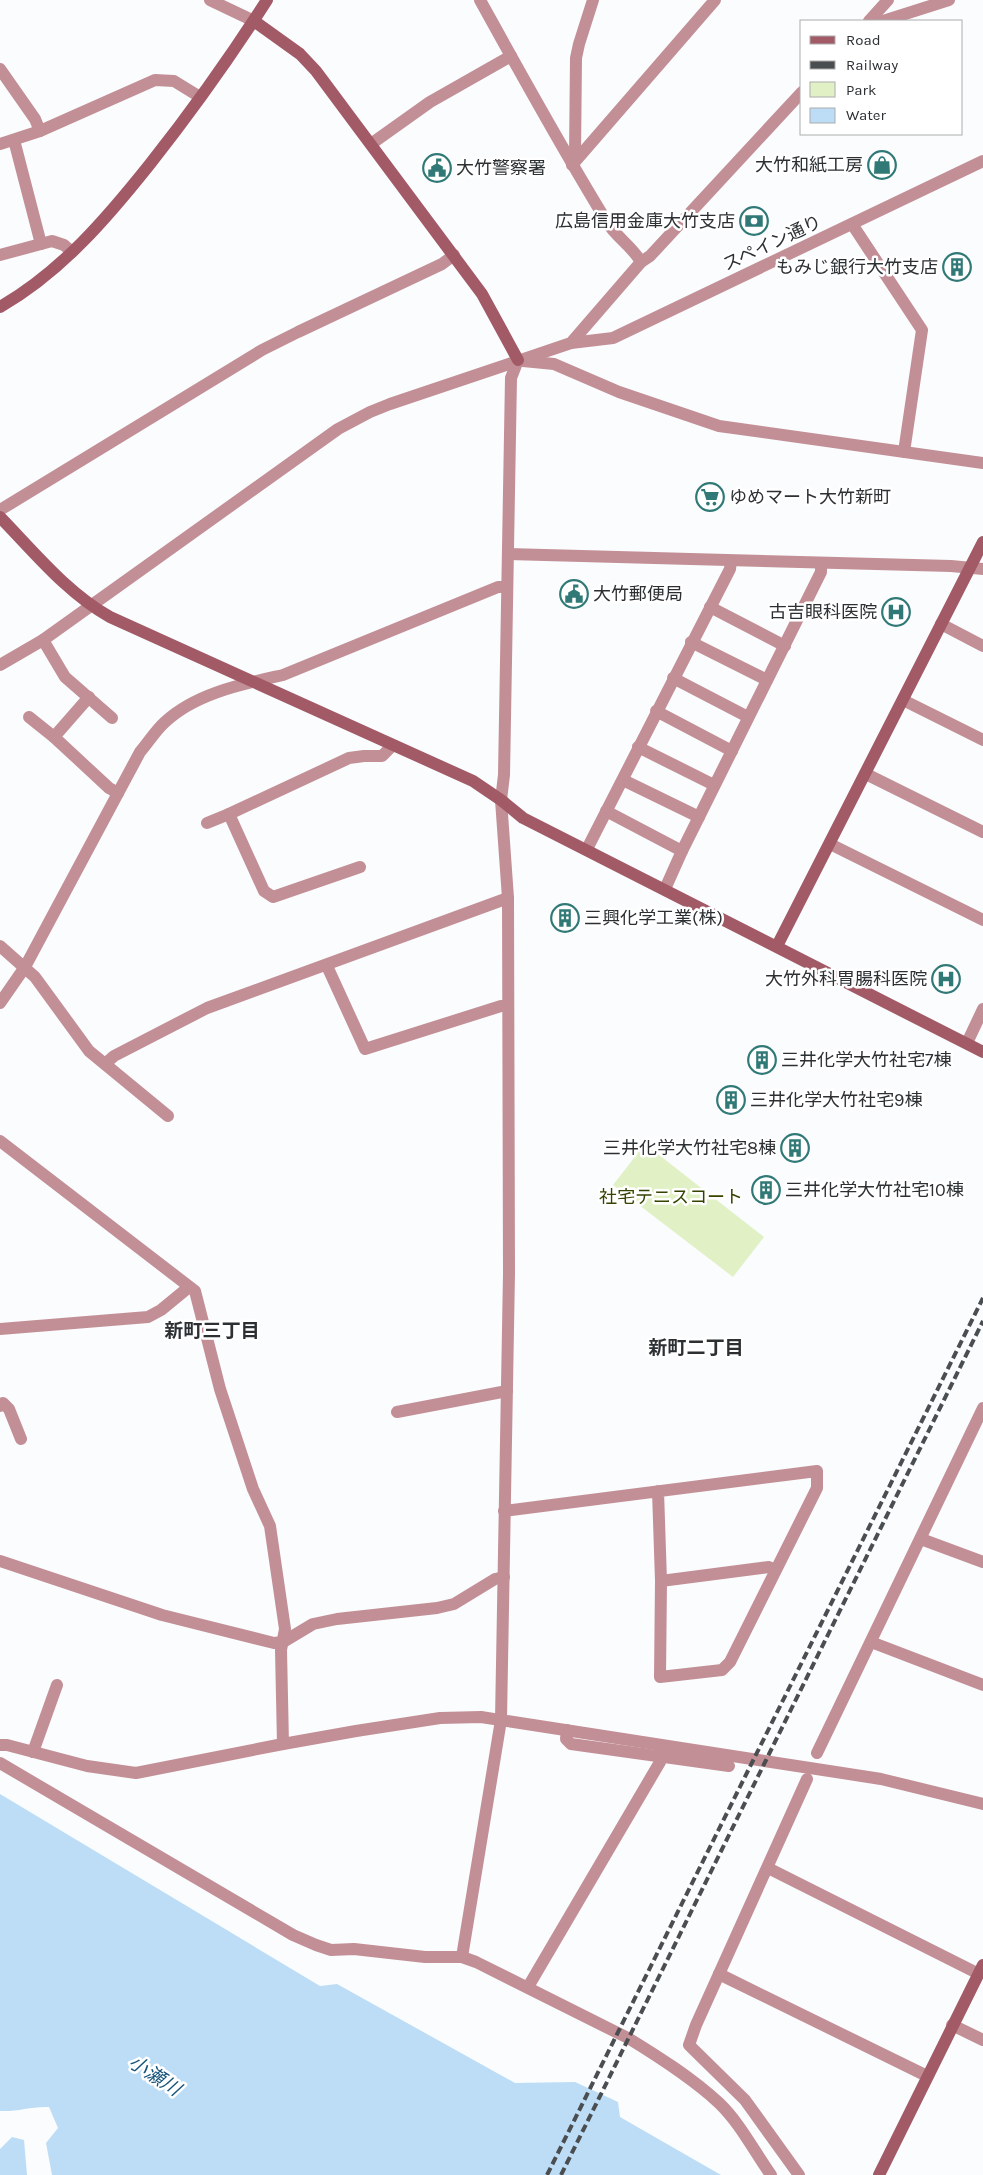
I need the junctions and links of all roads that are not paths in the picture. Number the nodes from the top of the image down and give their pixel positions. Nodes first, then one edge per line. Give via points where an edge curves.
1 (210, 0) edge
2 (267, 0) edge
3 (480, 0) edge
4 (593, 0) edge
5 (715, 0) edge
6 (888, 0) edge
7 (949, 0) edge
8 (870, 20) edge
9 (886, 20) edge
10 (254, 21) junction
11 (511, 56) junction
12 (0, 68) edge
13 (800, 94) edge
14 (200, 97) junction
15 (40, 131) junction
16 (14, 140) junction
17 (0, 144) edge
18 (371, 144) junction
19 (983, 161) edge
20 (572, 165) junction
21 (852, 224) junction
22 (41, 244) junction
23 (72, 252) junction
24 (0, 255) edge
25 (454, 256) junction
26 (641, 262) junction
27 (0, 307) edge
28 (572, 343) junction
29 (518, 360) junction
30 (904, 452) junction
31 (983, 463) edge
32 (0, 510) edge
33 (0, 517) edge
34 (983, 542) edge
35 (508, 554) junction
36 (731, 561) junction
37 (821, 564) junction
38 (970, 568) junction
39 (983, 569) edge
40 (506, 587) junction
41 (90, 606) junction
42 (710, 608) junction
43 (941, 624) junction
44 (43, 640) junction
45 (691, 642) junction
46 (785, 646) junction
47 (983, 646) edge
48 (0, 665) edge
49 (673, 678) junction
50 (766, 680) junction
51 (252, 682) junction
52 (88, 697) junction
53 (903, 700) junction
54 (656, 711) junction
55 (29, 717) dead end
56 (748, 717) junction
57 (112, 718) dead end
58 (54, 737) junction
59 (983, 740) edge
60 (392, 746) junction
61 (638, 747) junction
62 (732, 751) junction
63 (866, 774) junction
64 (622, 780) junction
65 (714, 785) junction
66 (118, 793) junction
67 (502, 800) junction
68 (606, 811) junction
69 (229, 814) junction
70 (698, 817) junction
71 (207, 823) dead end
72 (983, 832) edge
73 (830, 844) junction
74 (587, 850) junction
75 (682, 850) junction
76 (360, 866) dead end
77 (665, 889) junction
78 (508, 898) junction
79 (983, 920) edge
80 (0, 946) edge
81 (777, 946) junction
82 (327, 966) junction
83 (25, 968) junction
84 (0, 1004) edge
85 (508, 1006) junction
86 (983, 1009) edge
87 (966, 1043) junction
88 (983, 1052) edge
89 (105, 1064) junction
90 (168, 1116) dead end
91 (0, 1141) edge
92 (189, 1287) junction
93 (0, 1329) edge
94 (507, 1390) junction
95 (1, 1402) edge
96 (983, 1408) edge
97 (397, 1412) dead end
98 (978, 1432) edge
99 (21, 1438) dead end
100 (658, 1491) junction
101 (504, 1511) junction
102 (921, 1539) junction
103 (0, 1561) edge
104 (983, 1562) edge
105 (775, 1570) junction
106 (504, 1577) junction
107 (661, 1581) junction
108 (284, 1642) junction
109 (871, 1642) junction
110 (57, 1685) dead end
111 (983, 1685) edge
112 (501, 1720) junction
113 (567, 1730) junction
114 (283, 1744) junction
115 (0, 1745) edge
116 (33, 1752) junction
117 (817, 1752) dead end
118 (661, 1757) junction
119 (0, 1762) edge
120 (729, 1766) dead end
121 (807, 1778) dead end
122 (983, 1804) edge
123 (768, 1868) junction
124 (462, 1957) junction
125 (981, 1969) edge
126 (719, 1974) junction
127 (528, 1987) junction
128 (952, 2025) junction
129 (983, 2040) edge
130 (927, 2076) junction
131 (771, 2175) edge
132 (798, 2175) edge
133 (879, 2175) edge

1 - 10 street
2 - 10 street
3 - 11 street
4 - 20 street via 576,58 576,155
5 - 20 street
6 - 8 street
7 - 9 street
10 - 14 street
10 - 18 street via 300,54
11 - 18 street via 430,102
11 - 20 street
12 - 15 street
13 - 26 street
14 - 15 street via 174,81 155,80
14 - 23 street via 125,195
15 - 16 street
16 - 17 street
16 - 22 street
18 - 25 street
19 - 21 street, スペイン通り
20 - 26 street via 612,231
21 - 28 street, スペイン通り via 613,338
21 - 30 street via 922,330
22 - 23 street via 64,245
22 - 24 street
23 - 27 street via 40,280
25 - 29 street via 487,301
25 - 32 street via 262,350
26 - 28 street
28 - 29 street, スペイン通り
29 - 30 street via 554,364 619,392 719,426
29 - 35 street via 511,378
29 - 41 street, スペイン通り via 370,412 338,429
30 - 31 street
33 - 41 street
34 - 38 street
35 - 36 street
35 - 40 street
36 - 37 street
36 - 42 street
37 - 38 street
37 - 46 street via 821,572
38 - 39 street
38 - 43 street
40 - 51 street via 498,587 283,675
40 - 67 street
41 - 44 street, スペイン通り
41 - 51 street
42 - 45 street
42 - 46 street
43 - 47 street
43 - 53 street
44 - 48 street, スペイン通り
44 - 52 street via 65,677
45 - 49 street
45 - 50 street
46 - 50 street
49 - 54 street
49 - 56 street
50 - 56 street
51 - 60 street
51 - 66 street via 196,700 165,722 140,752
52 - 57 street
52 - 58 street
53 - 59 street
53 - 63 street
54 - 61 street
54 - 62 street
55 - 58 street
56 - 62 street
58 - 66 street
60 - 67 street via 473,781
60 - 69 street via 382,756 349,758
61 - 64 street
61 - 65 street
62 - 65 street
63 - 72 street
63 - 73 street
64 - 68 street
64 - 70 street
65 - 70 street
66 - 83 street
67 - 74 street via 523,818
67 - 78 street
68 - 74 street
68 - 75 street
69 - 71 street
69 - 76 street via 264,891 273,897
70 - 75 street
73 - 79 street
73 - 81 street
74 - 77 street
75 - 77 street
77 - 81 street
78 - 82 street
78 - 85 street
80 - 83 street
81 - 87 street
82 - 85 street via 365,1049
82 - 89 street via 207,1008 114,1056
83 - 84 street
83 - 89 street via 88,1050
85 - 94 street
86 - 87 street
87 - 88 street
89 - 90 street
91 - 92 street
92 - 93 street via 148,1317
92 - 108 street via 195,1291 220,1389 253,1489 270,1526 285,1629
94 - 97 street
94 - 101 street
95 - 99 street via 9,1409
96 - 98 street
98 - 102 street
100 - 101 street
100 - 105 street via 816,1471 817,1488
100 - 107 street
101 - 106 street
102 - 104 street
102 - 109 street
103 - 108 street via 162,1615 274,1643
105 - 107 street via 769,1567
105 - 107 street via 730,1662 722,1670 660,1677
106 - 108 street via 495,1579 454,1604 313,1624
106 - 112 street
108 - 114 street via 281,1650
109 - 111 street
109 - 117 street
110 - 116 street
112 - 113 street
112 - 114 street via 440,1718
112 - 124 street
113 - 118 street via 566,1739 571,1744
113 - 122 street via 882,1779
114 - 116 street via 136,1773 87,1766
115 - 116 street
118 - 120 street
118 - 127 street
119 - 124 street via 285,1930 316,1945 331,1950
121 - 123 street
123 - 125 street
123 - 126 street
124 - 127 street
125 - 128 street
126 - 130 street
126 - 132 street via 689,2045 745,2100
127 - 131 street via 628,2038 697,2085 734,2121
128 - 129 street
128 - 130 street
130 - 133 street

